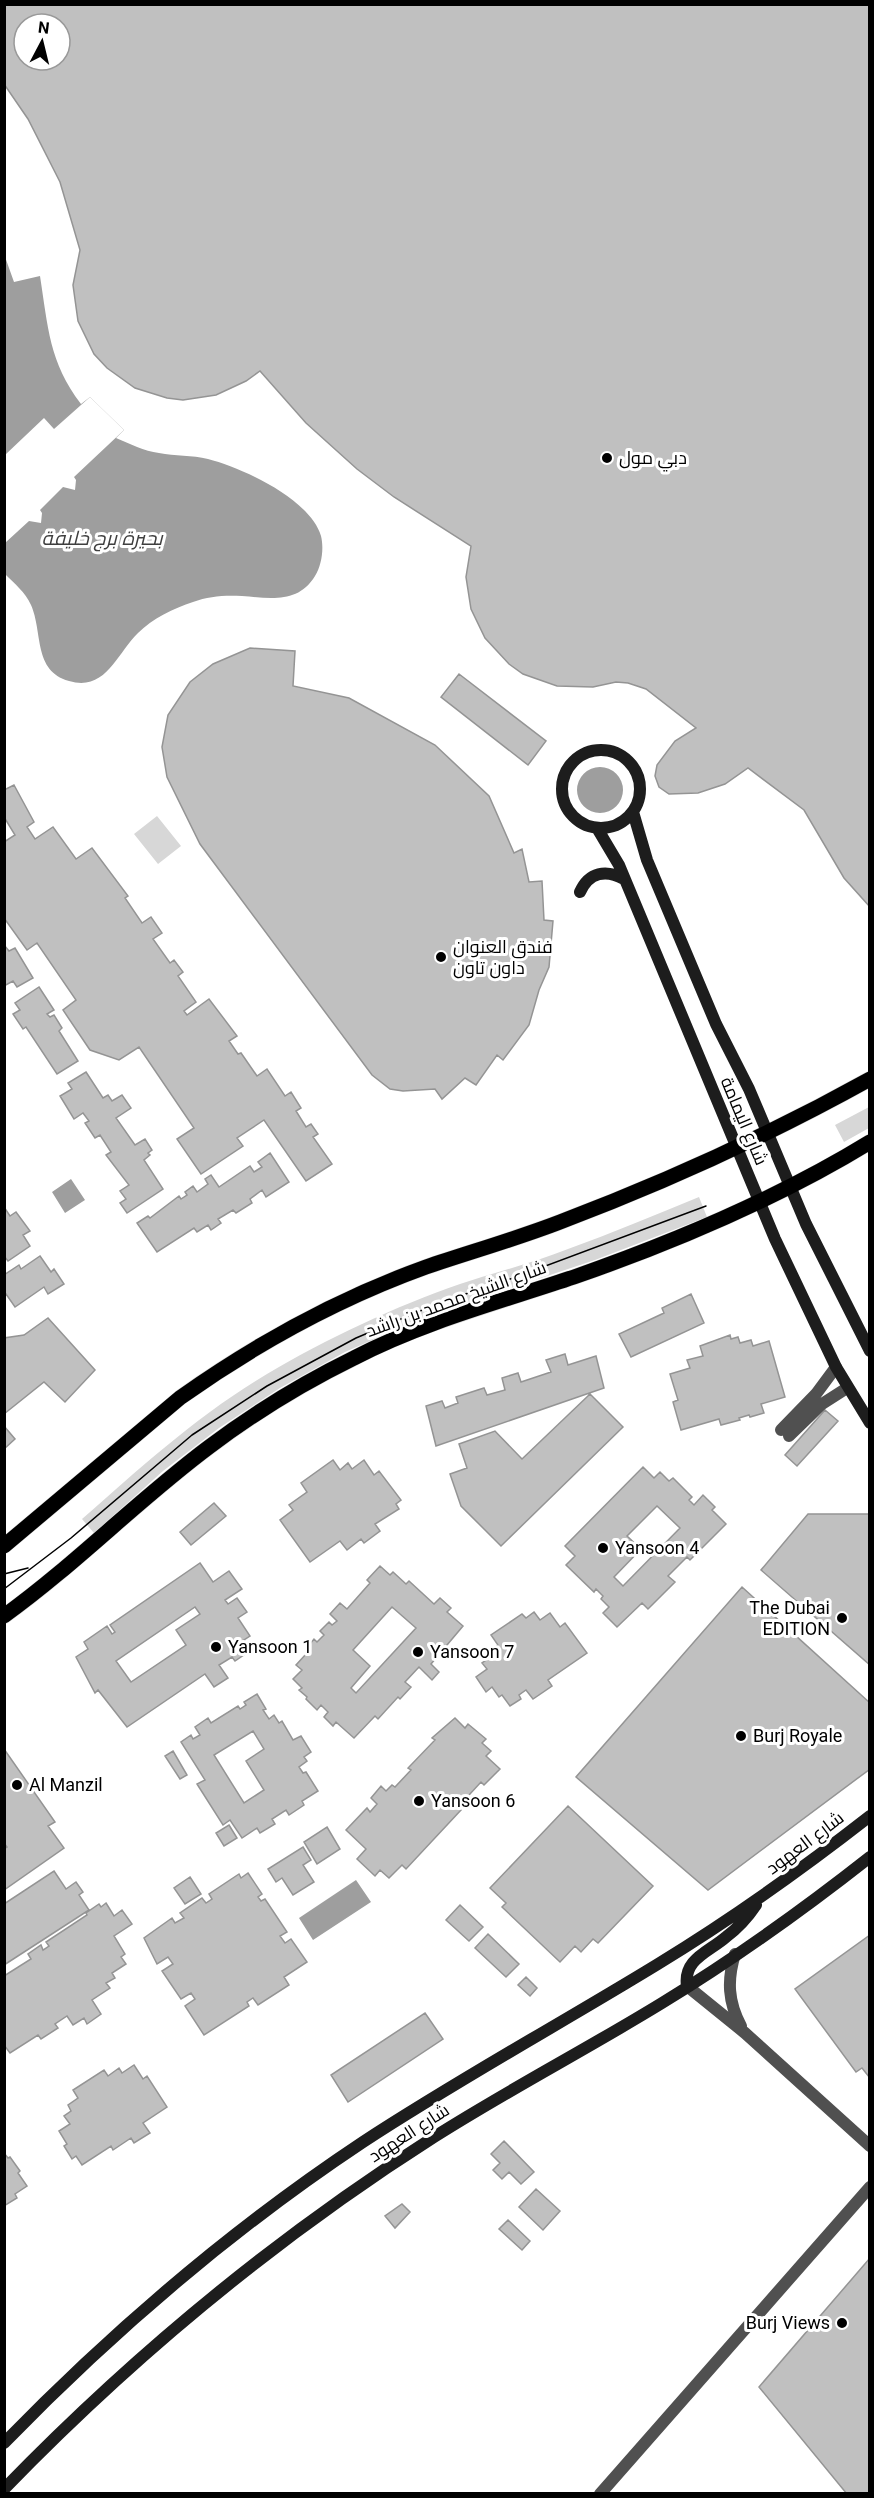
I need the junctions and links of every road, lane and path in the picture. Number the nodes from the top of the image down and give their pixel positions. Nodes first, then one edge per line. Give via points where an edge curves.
1 (633, 812) junction
2 (597, 828) junction
3 (624, 879) junction
4 (580, 892) dead end
5 (870, 1079) edge
6 (767, 1132) junction
7 (870, 1142) edge
8 (735, 1148) junction
9 (790, 1187) junction
10 (759, 1202) junction
11 (870, 1351) edge
12 (836, 1368) junction
13 (847, 1388) junction
14 (870, 1423) edge
15 (4, 1546) edge
16 (4, 1616) edge
17 (870, 1816) edge
18 (870, 1857) edge
19 (760, 1899) junction
20 (735, 1954) junction
21 (687, 1986) junction
22 (745, 2032) junction
23 (870, 2146) edge
24 (870, 2187) edge
25 (4, 2443) edge
26 (4, 2489) edge
27 (600, 2493) edge

1 - 2 street via 623,822
1 - 2 street via 640,786 631,763 611,751 586,752 570,766 562,787 564,801 573,816
1 - 6 street, شارع اليمامة via 653,876
2 - 3 street, شارع اليمامة
3 - 4 street via 616,874 598,873 590,877
3 - 8 street, شارع اليمامة
5 - 6 main road, شارع الشيخ محمد بن راشد
6 - 8 main road, شارع الشيخ محمد بن راشد
6 - 9 street, شارع اليمامة
7 - 9 main road, شارع الشيخ محمد بن راشد
8 - 10 street, شارع اليمامة
8 - 15 main road, شارع الشيخ محمد بن راشد via 560,1222 375,1288 279,1335 182,1397
9 - 10 main road, شارع الشيخ محمد بن راشد
9 - 11 street, شارع اليمامة
10 - 12 street, شارع اليمامة
10 - 16 main road, شارع الشيخ محمد بن راشد via 646,1251 405,1335 314,1379 209,1447 58,1576
12 - 13 street, شارع اليمامة
12 - 13 street via 785,1433
13 - 14 street, شارع اليمامة
17 - 19 street, شارع العهود
18 - 20 street, شارع العهود
19 - 21 street via 735,1930 690,1965
19 - 25 street, شارع العهود via 660,1964 417,2108 312,2177 163,2292
20 - 21 street, شارع العهود
20 - 22 street via 729,1979 730,1997
21 - 22 street
21 - 26 street, شارع العهود via 434,2137 282,2242 139,2358
22 - 23 street
24 - 27 street

